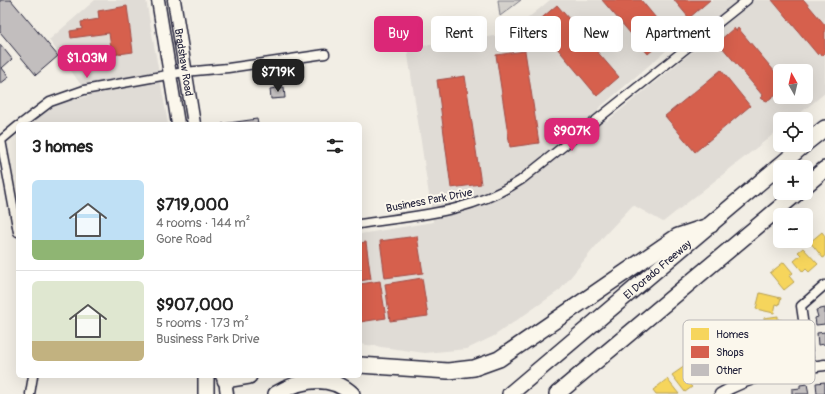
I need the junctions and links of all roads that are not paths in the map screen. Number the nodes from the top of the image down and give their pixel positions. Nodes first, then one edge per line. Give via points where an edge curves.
1 (158, 0) edge
2 (174, 0) edge
3 (747, 0) edge
4 (325, 54) dead end
5 (184, 72) junction
6 (170, 75) junction
7 (23, 122) edge
8 (178, 122) edge
9 (194, 122) edge
10 (16, 128) edge
11 (825, 128) edge
12 (813, 138) edge
13 (1, 141) edge
14 (796, 152) edge
15 (825, 169) edge
16 (813, 179) edge
17 (789, 200) edge
18 (16, 221) edge
19 (362, 224) edge
20 (710, 225) junction
21 (825, 285) edge
22 (803, 320) edge
23 (627, 335) junction
24 (362, 365) edge
25 (825, 365) edge
26 (815, 366) edge
27 (33, 378) edge
28 (206, 378) edge
29 (241, 378) edge
30 (225, 382) edge
31 (741, 384) edge
32 (30, 394) edge
33 (206, 394) edge
34 (276, 394) edge
35 (352, 394) edge
36 (510, 394) edge
37 (557, 394) edge
38 (568, 394) edge
39 (720, 394) edge

1 - 6 main road, Bradshaw Road
2 - 5 main road, Bradshaw Road
3 - 19 street, Business Park Drive via 506,190 474,204 453,209
4 - 5 street
5 - 6 street
5 - 9 main road, Bradshaw Road
6 - 7 street via 67,95 35,112
6 - 8 main road, Bradshaw Road
10 - 13 street
11 - 12 highway, El Dorado Freeway
13 - 18 street
14 - 20 highway, El Dorado Freeway
15 - 16 highway
17 - 23 highway
20 - 24 highway via 678,236 500,359 474,368 448,371
20 - 36 highway, El Dorado Freeway
21 - 22 street via 801,306
23 - 37 highway
23 - 38 highway
25 - 26 street
27 - 32 street
28 - 33 highway
29 - 30 highway
31 - 39 street
34 - 35 highway via 293,384 310,380 330,382

